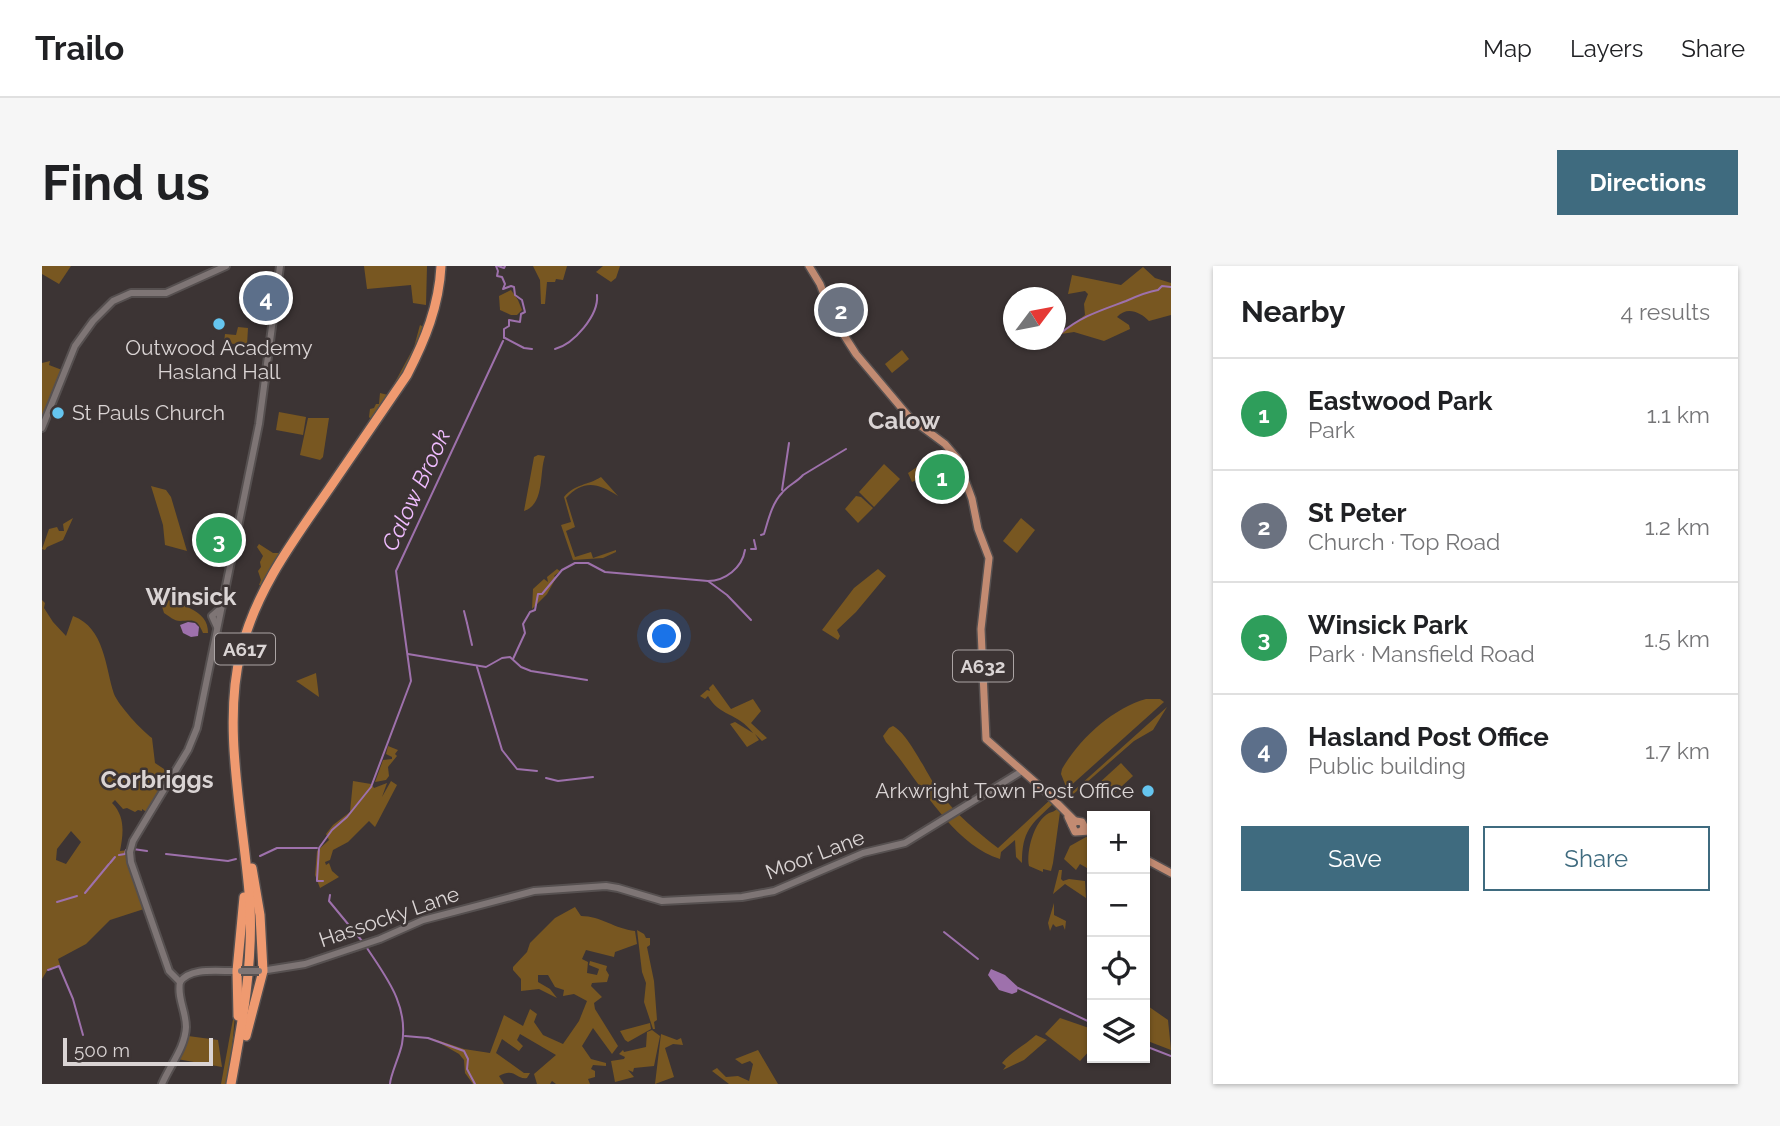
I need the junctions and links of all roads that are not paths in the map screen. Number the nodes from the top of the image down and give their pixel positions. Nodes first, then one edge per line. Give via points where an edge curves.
1 (226, 266) edge
2 (280, 266) edge
3 (442, 266) edge
4 (808, 266) edge
5 (42, 428) edge
6 (1022, 771) junction
7 (242, 822) junction
8 (1087, 830) edge
9 (248, 843) junction
10 (1150, 862) edge
11 (1171, 873) edge
12 (653, 899) joint
13 (239, 971) junction
14 (261, 971) junction
15 (180, 982) junction
16 (236, 1064) junction
17 (162, 1084) edge
18 (233, 1084) edge

1 - 5 main road via 163,294 131,293 115,299 75,346
2 - 15 main road via 258,427 196,731 130,852 169,971
3 - 7 highway, A617 via 435,312 407,375 289,546 252,612 234,693
3 - 9 highway, A617 via 438,314 422,359 271,583 251,631 239,686 237,723
4 - 6 main road, A632 via 856,354 910,418 957,458 989,563 981,629 986,738
6 - 8 main road, A632
6 - 12 main road, Moor Lane via 905,843 863,853 774,891 742,897
7 - 13 highway via 244,905
7 - 16 highway, A617 via 251,946
9 - 14 highway via 259,907
9 - 16 highway, A617 via 254,946 251,991
10 - 11 main road
12 - 14 main road, Hassocky Lane via 606,886 534,891 423,920 305,964
13 - 14 main road, Hassocky Lane, bridge
13 - 15 main road, Hassocky Lane via 194,972
13 - 16 highway
14 - 16 highway
15 - 17 main road via 185,1034
16 - 18 highway, A617

